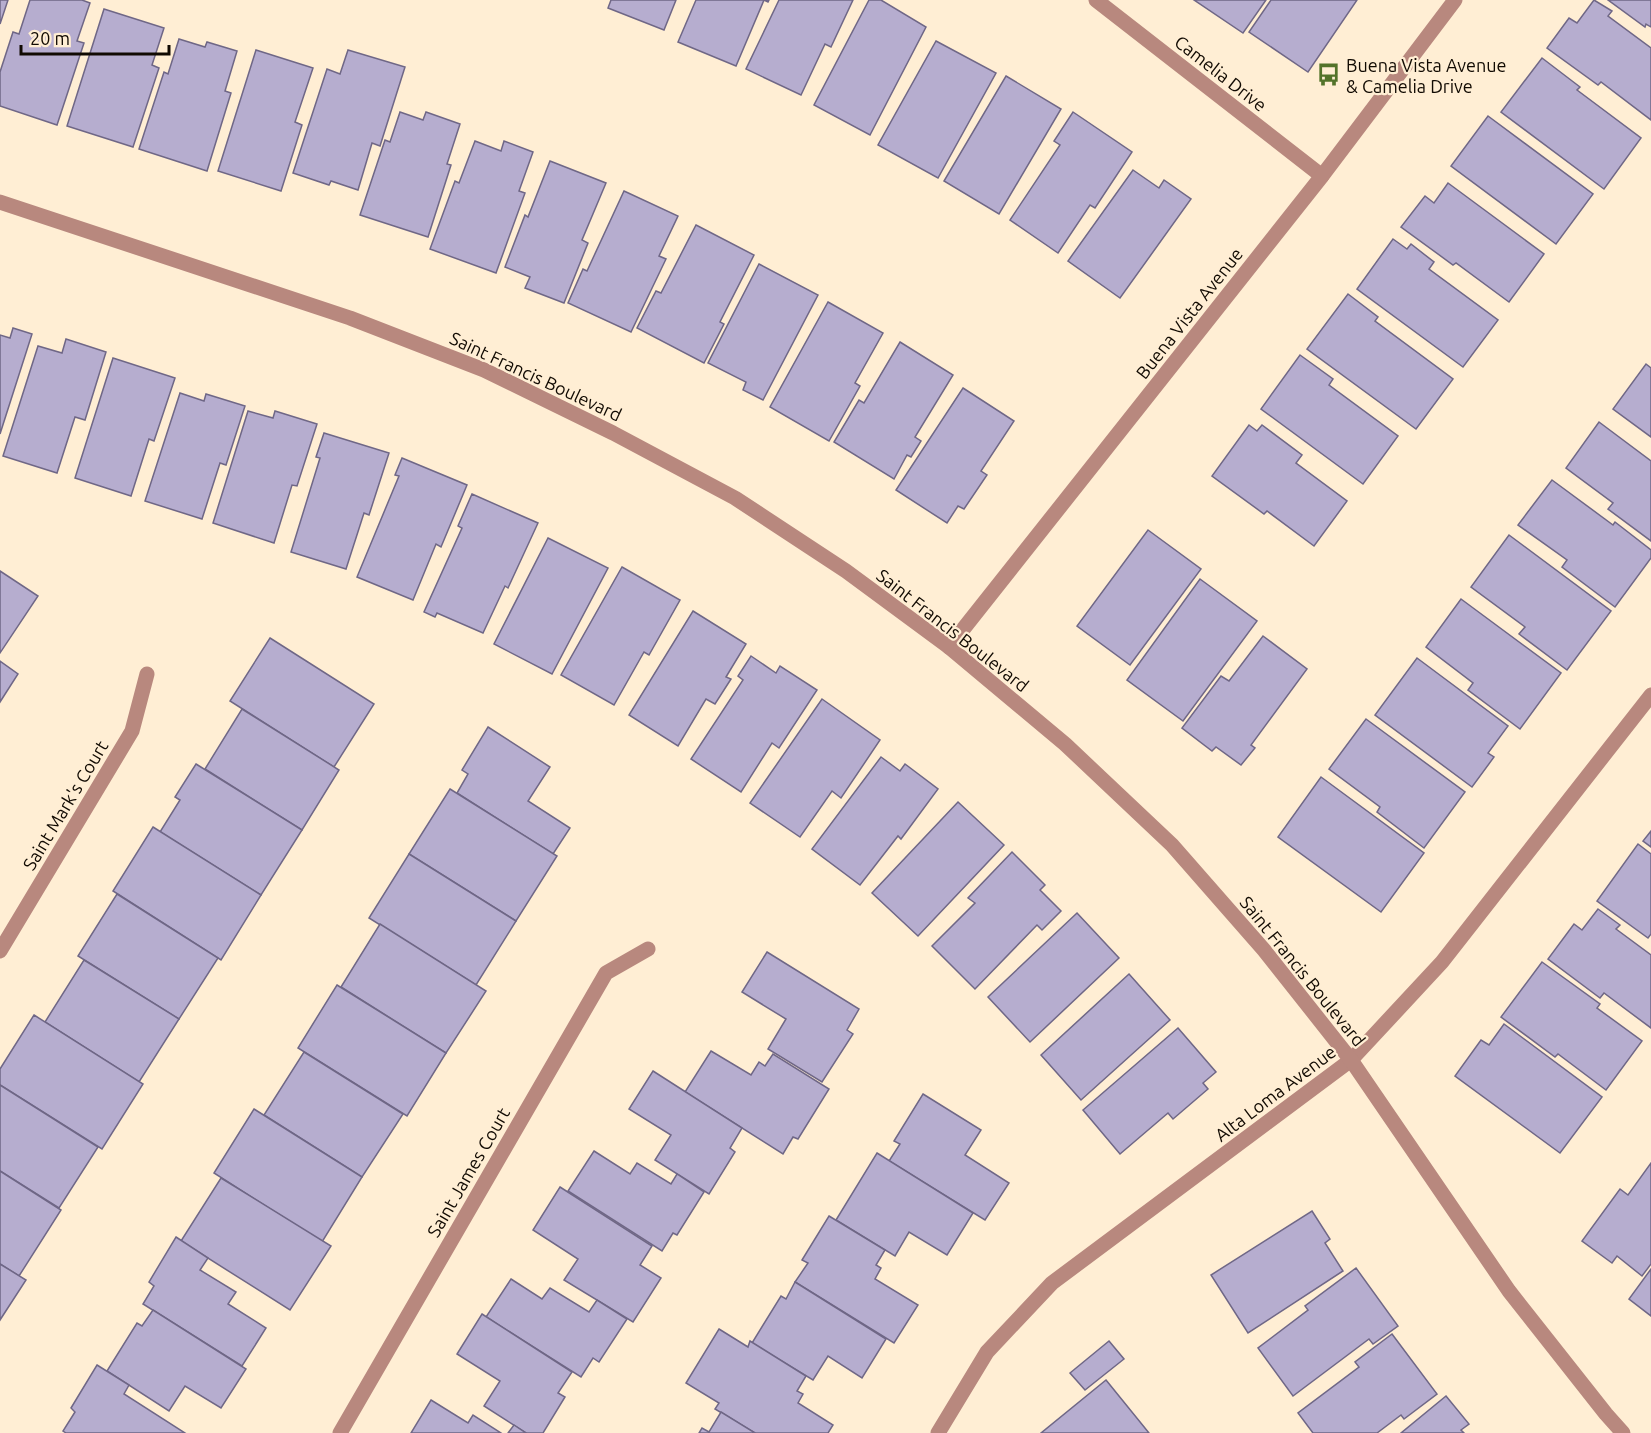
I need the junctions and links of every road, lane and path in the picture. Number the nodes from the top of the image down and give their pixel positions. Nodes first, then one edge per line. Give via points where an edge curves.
1 (1096, 0) edge
2 (1455, 0) edge
3 (1322, 176) junction
4 (0, 202) edge
5 (949, 647) junction
6 (147, 674) dead end
7 (1651, 695) edge
8 (648, 949) dead end
9 (0, 951) edge
10 (1352, 1060) junction
11 (340, 1433) edge
12 (938, 1433) edge
13 (1623, 1433) edge

1 - 3 street, Camelia Drive
2 - 3 street, Buena Vista Avenue
3 - 5 street, Buena Vista Avenue
4 - 5 street, Saint Francis Boulevard via 350,318 484,370 735,498 846,571
5 - 10 street, Saint Francis Boulevard via 1065,744 1172,845 1264,950
6 - 9 street, Saint Mark's Court via 132,731
7 - 10 street, Alta Loma Avenue via 1442,962
8 - 11 street, Saint James Court via 606,973
10 - 12 street, Alta Loma Avenue via 1052,1283 987,1352
10 - 13 street, Saint Francis Boulevard via 1509,1291

